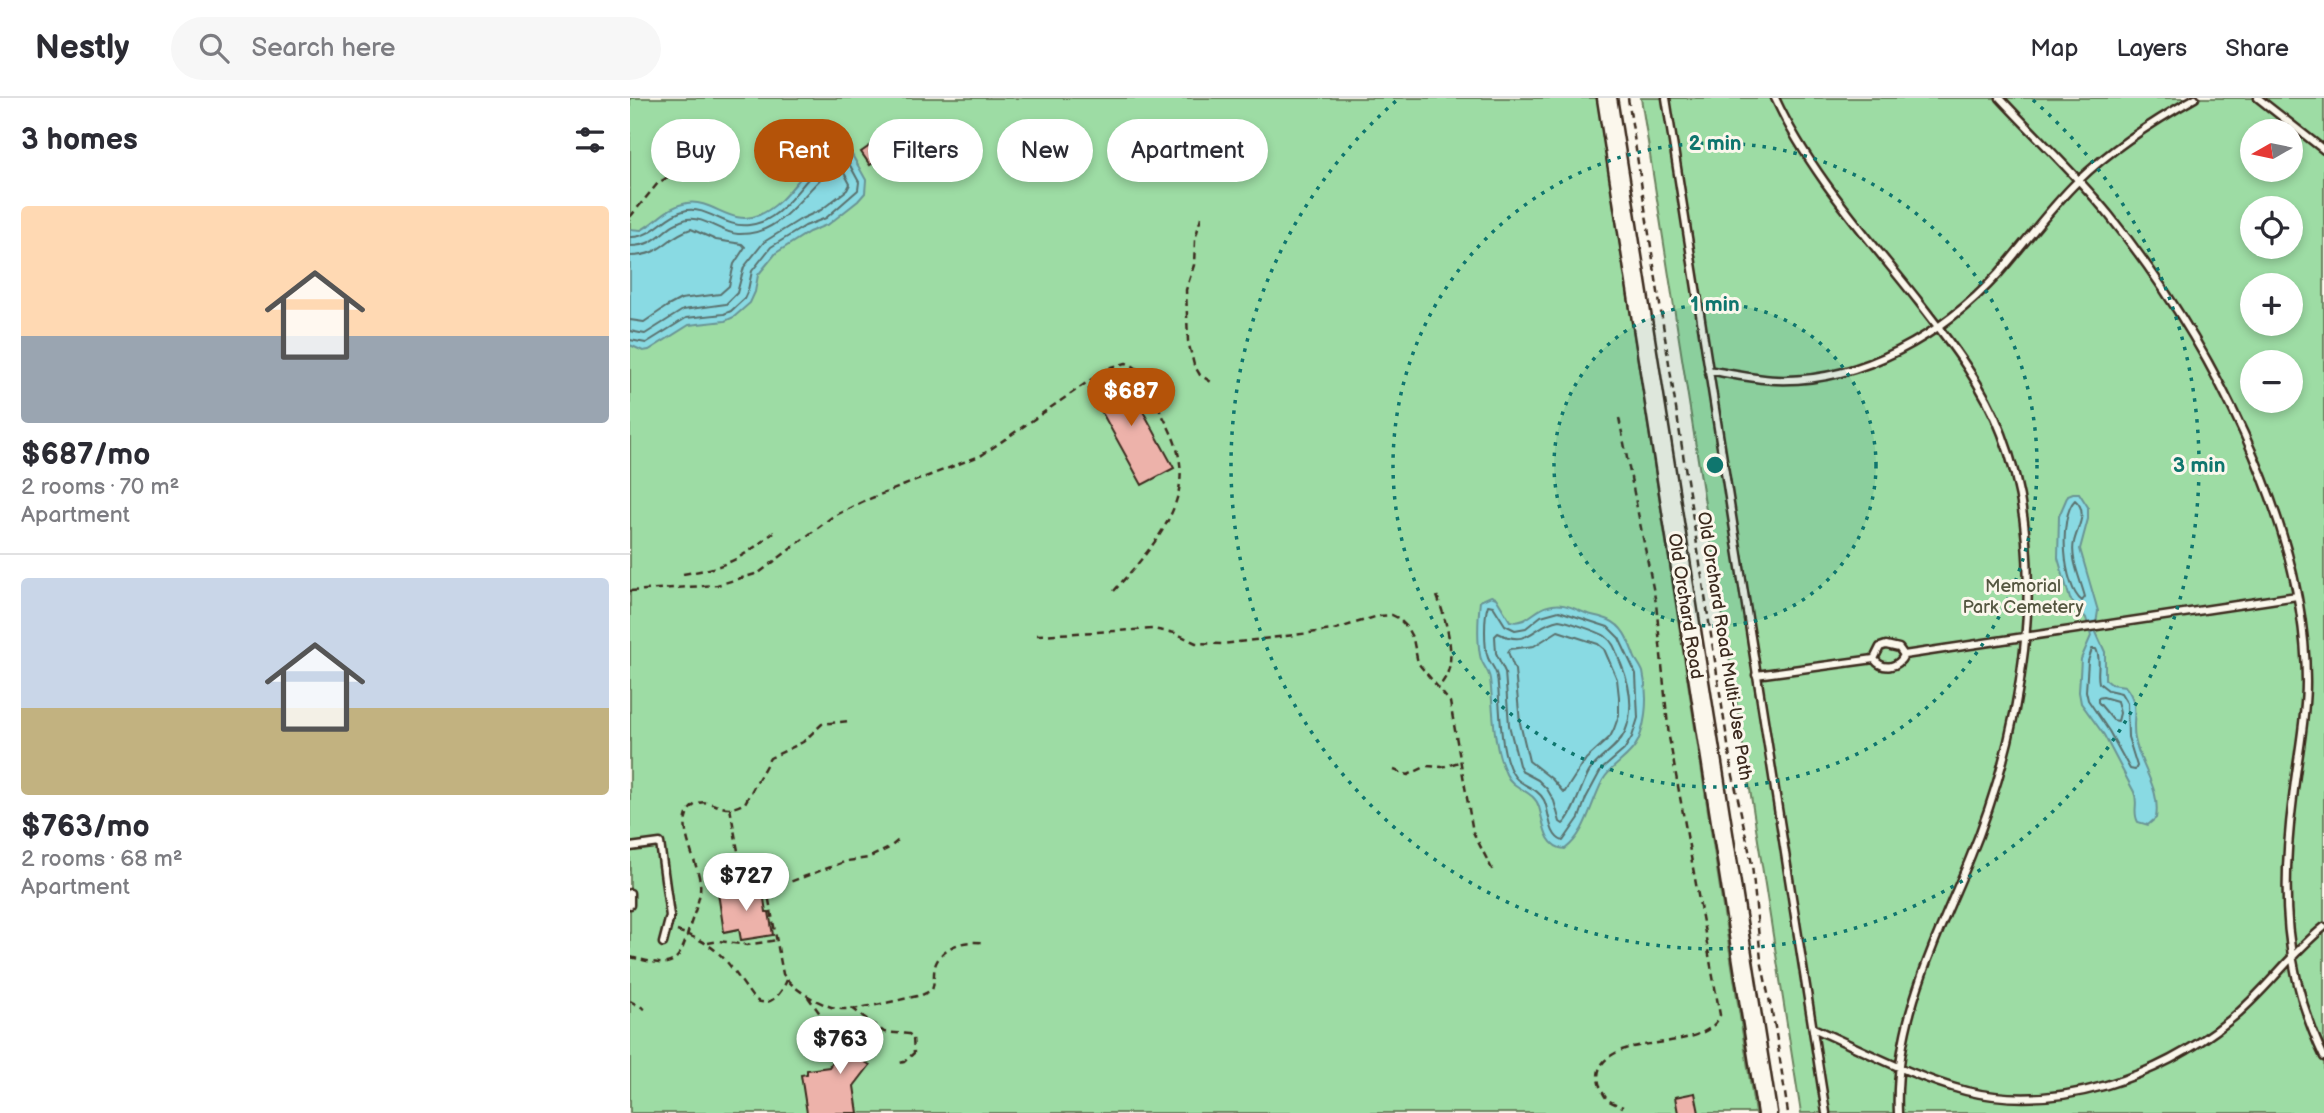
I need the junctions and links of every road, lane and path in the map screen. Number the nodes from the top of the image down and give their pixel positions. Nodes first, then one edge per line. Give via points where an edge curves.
1 (1607, 98) edge
2 (1628, 98) edge
3 (1666, 98) edge
4 (1775, 98) edge
5 (2000, 98) edge
6 (2194, 98) edge
7 (2258, 98) edge
8 (2324, 150) edge
9 (2078, 181) junction
10 (660, 182) edge
11 (630, 217) edge
12 (1201, 217) dead end
13 (1939, 328) junction
14 (1708, 370) junction
15 (1213, 383) dead end
16 (1619, 418) dead end
17 (774, 532) dead end
18 (683, 574) dead end
19 (630, 591) edge
20 (1114, 591) dead end
21 (1437, 596) dead end
22 (2297, 596) junction
23 (1037, 635) dead end
24 (2024, 637) junction
25 (1903, 655) junction
26 (1874, 659) junction
27 (1756, 676) junction
28 (1438, 689) junction
29 (850, 721) dead end
30 (1459, 762) junction
31 (1394, 770) dead end
32 (730, 808) junction
33 (901, 838) dead end
34 (630, 847) edge
35 (1494, 873) dead end
36 (768, 886) junction
37 (630, 893) edge
38 (630, 905) edge
39 (2324, 927) edge
40 (667, 928) junction
41 (688, 935) junction
42 (777, 940) junction
43 (663, 943) dead end
44 (708, 943) junction
45 (985, 943) dead end
46 (2291, 956) junction
47 (630, 957) edge
48 (787, 980) junction
49 (806, 995) junction
50 (630, 1001) edge
51 (851, 1008) junction
52 (645, 1009) dead end
53 (1813, 1028) junction
54 (2324, 1057) edge
55 (896, 1064) dead end
56 (830, 1065) dead end
57 (1899, 1065) junction
58 (1623, 1107) dead end
59 (1767, 1113) edge
60 (1788, 1113) edge
61 (1826, 1113) edge
62 (1898, 1113) edge

1 - 59 main road, Old Orchard Road
2 - 60 path, Old Orchard Road Multi-Use Path
3 - 14 lane
4 - 13 lane via 1804,152
5 - 9 lane
6 - 9 lane via 2129,139
7 - 8 lane
9 - 13 lane via 1998,273
9 - 22 lane via 2107,212 2175,304 2233,411 2271,503
10 - 11 path
12 - 15 path via 1186,290 1188,341 1194,365
13 - 14 lane via 1898,350 1837,373 1779,380
13 - 24 lane via 1989,404 2015,474 2026,547
14 - 27 lane
16 - 58 path via 1656,603 1669,737 1720,1015 1706,1031 1622,1050 1605,1061 1598,1069 1597,1082 1606,1099
17 - 18 path via 727,565
19 - 20 path via 717,585 759,573 832,517 982,455 1108,368 1126,363 1139,370 1148,385 1177,448 1181,470 1166,527
21 - 28 path via 1449,651 1448,673
22 - 24 lane
22 - 46 lane via 2306,682 2287,847 2286,924
23 - 28 path via 1153,629 1196,643 1223,644 1333,630 1392,615 1406,626 1418,663
24 - 25 lane
24 - 57 lane via 1995,792 1928,954
25 - 26 lane via 1889,667
25 - 26 lane via 1899,648 1886,645
26 - 27 lane
27 - 53 lane
28 - 30 path via 1450,702
29 - 32 path via 822,724 803,742 770,758 751,796
30 - 31 path via 1427,766 1408,775
30 - 35 path via 1473,832
32 - 36 path via 741,867 760,873
32 - 41 path via 703,802 688,813 687,836 700,883
33 - 36 path via 868,858
34 - 40 lane via 660,843 670,916
36 - 42 path
37 - 38 lane
39 - 46 lane
40 - 41 path
40 - 43 lane
41 - 44 path
41 - 47 path via 685,949 671,962 660,965
42 - 44 path via 747,945
42 - 48 path
44 - 48 path via 760,1003 777,996
45 - 51 path via 969,941 942,954 928,993
46 - 54 lane via 2306,1017
46 - 57 lane via 2261,992 2199,1043 2122,1081 2087,1091 2049,1098 2008,1098 1968,1091
48 - 49 path
49 - 51 path
49 - 56 path via 821,1016
50 - 52 path
51 - 55 path via 884,1032 913,1037 914,1053
53 - 57 lane
53 - 61 lane
57 - 62 lane

